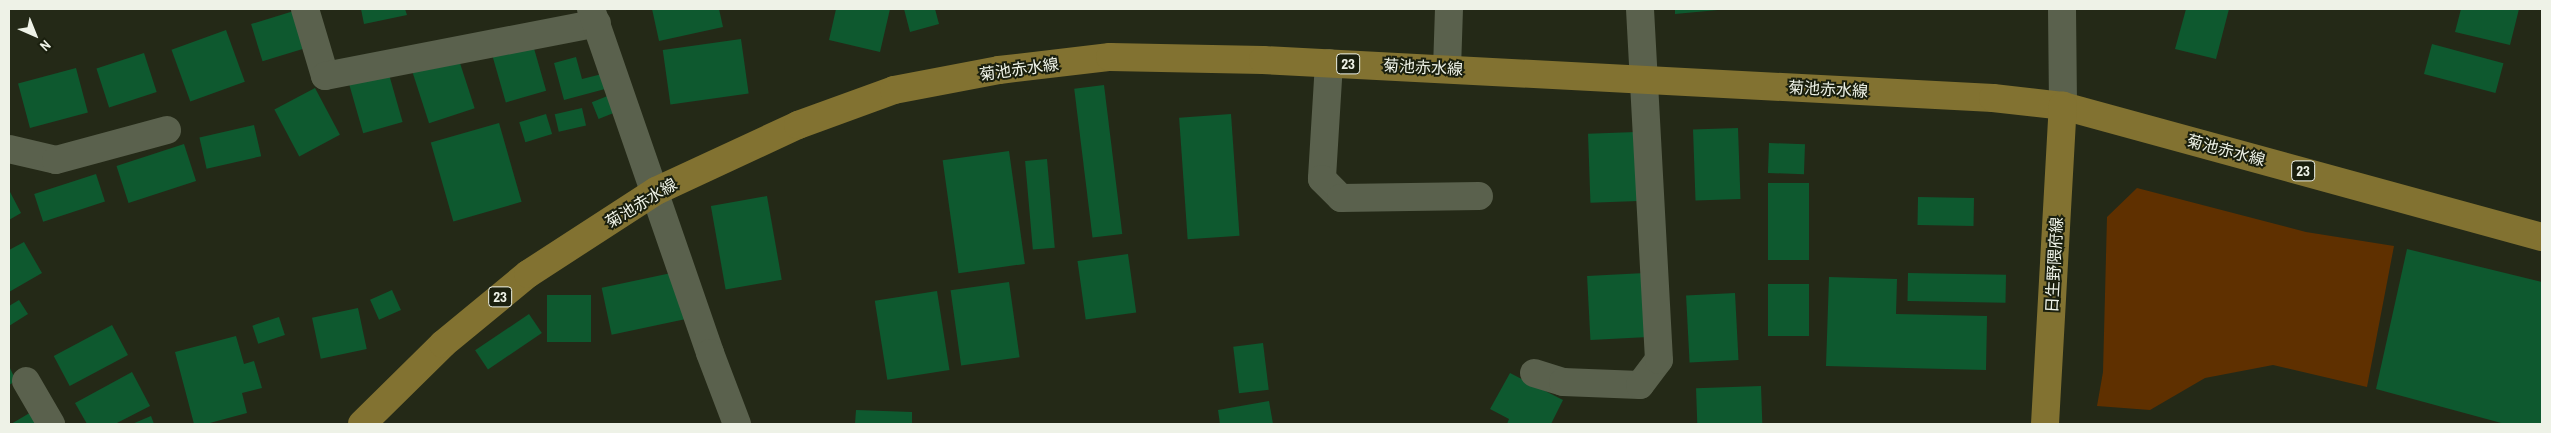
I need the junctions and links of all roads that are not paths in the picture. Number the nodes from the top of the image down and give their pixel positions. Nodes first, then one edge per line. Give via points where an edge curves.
1 (305, 9) edge
2 (1449, 9) edge
3 (1640, 9) edge
4 (2062, 9) edge
5 (594, 16) edge
6 (1328, 63) junction
7 (1447, 69) junction
8 (1643, 79) junction
9 (2063, 106) junction
10 (167, 130) dead end
11 (9, 148) edge
12 (656, 191) junction
13 (1479, 196) dead end
14 (2542, 237) edge
15 (1534, 373) dead end
16 (26, 381) dead end
17 (51, 424) edge
18 (362, 424) edge
19 (737, 424) edge
20 (2045, 424) edge

1 - 5 street via 325,76
2 - 7 street
3 - 8 street
4 - 9 street
5 - 12 street
6 - 7 main road, 菊池赤水線 / 23
6 - 12 main road, 菊池赤水線 / 23 via 1110,57 999,70 903,88 798,125
6 - 13 street via 1322,179 1341,198
7 - 8 main road, 菊池赤水線 / 23
8 - 9 main road, 菊池赤水線 / 23 via 1993,98
8 - 15 street via 1659,360 1640,385 1563,382
9 - 14 main road, 菊池赤水線 / 23
9 - 20 main road, 日生野隈府線
10 - 11 street via 56,160
12 - 18 main road, 菊池赤水線 / 23 via 528,274 442,344
12 - 19 street
16 - 17 street

